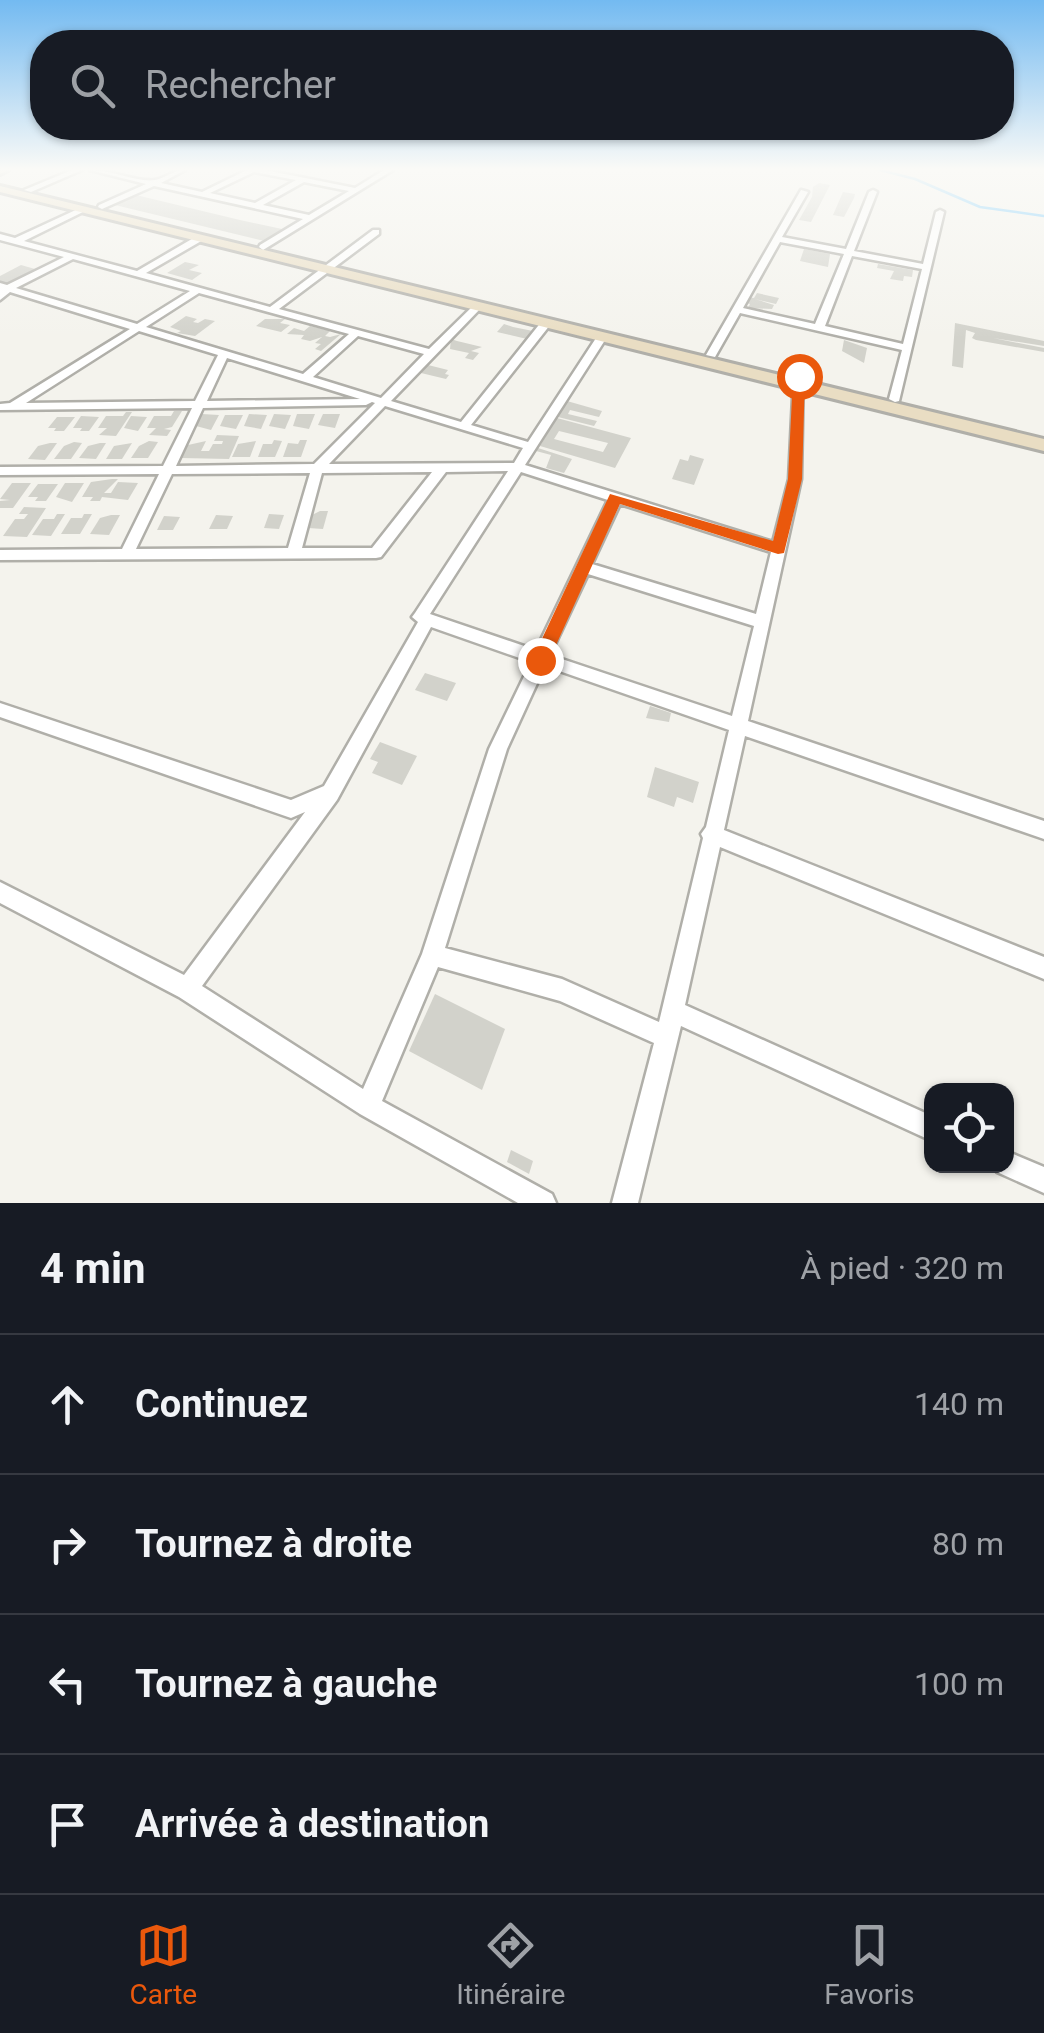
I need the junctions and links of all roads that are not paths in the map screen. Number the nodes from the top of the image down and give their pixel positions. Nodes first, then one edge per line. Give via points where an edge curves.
1 (49, 226) edge
2 (151, 226) edge
3 (177, 226) edge
4 (298, 226) edge
5 (785, 226) edge
6 (860, 226) edge
7 (937, 226) edge
8 (376, 232) dead end
9 (0, 236) edge
10 (200, 238) junction
11 (778, 238) junction
12 (16, 241) junction
13 (264, 247) junction
14 (849, 252) junction
15 (72, 256) junction
16 (332, 267) junction
17 (927, 267) junction
18 (138, 274) junction
19 (3, 290) edge
20 (198, 290) junction
21 (478, 306) junction
22 (272, 310) junction
23 (738, 310) junction
24 (546, 323) junction
25 (139, 328) junction
26 (819, 328) junction
27 (356, 333) junction
28 (602, 337) junction
29 (908, 348) junction
30 (224, 353) junction
31 (432, 353) junction
32 (712, 355) junction
33 (304, 378) junction
34 (798, 381) junction
35 (895, 399) junction
36 (384, 402) junction
37 (198, 405) junction
38 (6, 407) edge
39 (464, 426) junction
40 (1044, 436) edge
41 (1044, 446) edge
42 (532, 447) junction
43 (518, 467) junction
44 (442, 468) junction
45 (317, 469) junction
46 (167, 470) junction
47 (0, 471) edge
48 (616, 498) junction
49 (778, 549) junction
50 (127, 554) junction
51 (293, 554) junction
52 (0, 555) edge
53 (583, 567) junction
54 (428, 619) junction
55 (761, 622) junction
56 (540, 660) junction
57 (0, 710) edge
58 (737, 723) junction
59 (331, 792) junction
60 (1044, 830) edge
61 (711, 834) junction
62 (0, 892) edge
63 (432, 956) junction
64 (1044, 968) edge
65 (187, 989) junction
66 (673, 1011) junction
67 (667, 1038) junction
68 (368, 1106) junction
69 (924, 1125) edge
70 (1014, 1167) edge
71 (1044, 1180) edge
72 (543, 1203) edge
73 (625, 1203) edge

1 - 12 street
2 - 10 street
3 - 13 street
4 - 13 street
5 - 11 street
6 - 14 street
7 - 17 street
8 - 16 street
9 - 12 street
10 - 16 street
10 - 18 street
11 - 14 street
11 - 23 street
12 - 15 street
13 - 16 street
14 - 17 street
14 - 26 street
15 - 18 street
15 - 19 street
16 - 21 street
16 - 22 street
16 - 32 street
17 - 29 street
18 - 20 street
19 - 25 street
20 - 22 street
20 - 25 street
21 - 24 street
21 - 31 street
22 - 27 street
23 - 26 street
23 - 32 street
24 - 28 street
24 - 39 street
25 - 30 street
25 - 38 street
26 - 29 street
27 - 31 street
27 - 33 street
28 - 34 street
28 - 42 street
29 - 35 street
30 - 33 street
30 - 37 street
31 - 36 street
32 - 34 street
33 - 36 street
34 - 35 street
34 - 41 street
34 - 49 street via 795,479
35 - 40 street
36 - 37 street
36 - 39 street
36 - 45 street
37 - 38 street
37 - 46 street
39 - 42 street
42 - 43 street
43 - 44 street
43 - 48 street
43 - 54 street via 420,617
44 - 45 street
44 - 51 street via 376,553
45 - 46 street
45 - 51 street
46 - 47 street
46 - 50 street
48 - 49 street
48 - 53 street
49 - 55 street
50 - 51 street
50 - 52 street
53 - 55 street
53 - 56 street
54 - 56 street
54 - 59 street
55 - 58 street
56 - 58 street
56 - 63 street via 498,749
57 - 59 street via 292,808
58 - 60 street
58 - 61 street
59 - 65 street
61 - 64 street
61 - 66 street
62 - 65 street
63 - 67 street via 562,990
63 - 68 street
65 - 68 street
66 - 67 street
66 - 69 street
67 - 73 street
68 - 72 street
70 - 71 street

